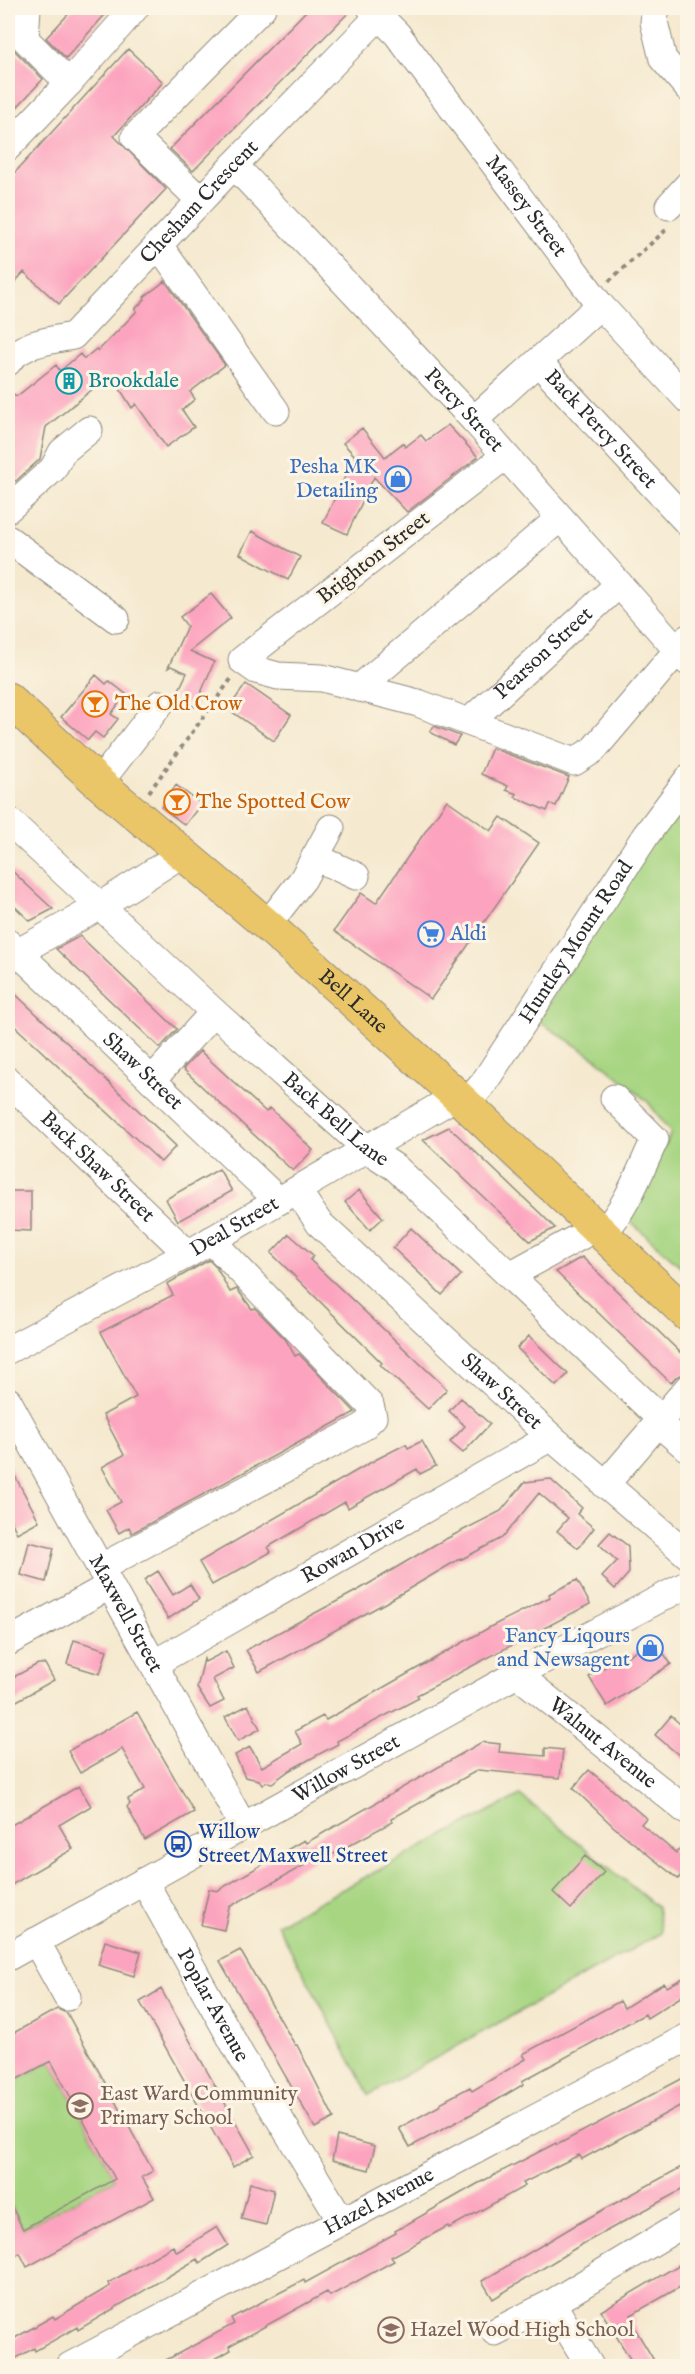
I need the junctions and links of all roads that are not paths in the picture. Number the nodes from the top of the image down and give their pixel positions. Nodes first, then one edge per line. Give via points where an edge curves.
1 (27, 8) edge
2 (135, 8) edge
3 (262, 8) edge
4 (656, 8) edge
5 (375, 12) edge
6 (69, 83) junction
7 (687, 88) edge
8 (8, 147) edge
9 (234, 165) junction
10 (687, 184) edge
11 (200, 200) junction
12 (669, 206) road end
13 (158, 244) junction
14 (597, 300) junction
15 (9, 356) edge
16 (538, 362) junction
17 (687, 399) edge
18 (276, 411) dead end
19 (474, 420) junction
20 (89, 430) dead end
21 (505, 456) junction
22 (8, 509) edge
23 (560, 518) junction
24 (687, 523) edge
25 (8, 539) edge
26 (619, 584) junction
27 (116, 619) dead end
28 (684, 650) edge
29 (359, 688) junction
30 (8, 699) edge
31 (160, 704) dead end
32 (470, 721) junction
33 (687, 779) edge
34 (99, 783) junction
35 (8, 820) edge
36 (331, 828) dead end
37 (183, 853) junction
38 (315, 857) junction
39 (356, 876) dead end
40 (100, 906) junction
41 (267, 925) junction
42 (11, 952) edge
43 (214, 1012) junction
44 (152, 1080) junction
45 (8, 1081) edge
46 (615, 1098) dead end
47 (460, 1099) junction
48 (367, 1149) junction
49 (288, 1195) junction
50 (598, 1228) junction
51 (211, 1240) junction
52 (188, 1254) junction
53 (510, 1275) junction
54 (687, 1315) edge
55 (8, 1350) edge
56 (687, 1388) edge
57 (8, 1401) edge
58 (660, 1421) junction
59 (551, 1437) junction
60 (686, 1447) dead end
61 (605, 1485) junction
62 (687, 1556) edge
63 (104, 1576) junction
64 (687, 1584) edge
65 (8, 1642) edge
66 (155, 1663) junction
67 (517, 1674) junction
68 (687, 1812) edge
69 (243, 1826) junction
70 (144, 1881) junction
71 (36, 1941) junction
72 (8, 1957) edge
73 (67, 1997) dead end
74 (687, 2037) edge
75 (687, 2221) edge
76 (342, 2222) junction
77 (552, 2303) junction
78 (495, 2332) dead end
79 (70, 2367) edge
80 (590, 2367) edge

1 - 6 street via 25,39
2 - 6 street
3 - 11 street via 135,137
4 - 7 street via 654,22 663,59
5 - 9 street, Chesham Crescent
5 - 14 street, Massey Street via 397,34
6 - 8 street
9 - 11 street, Chesham Crescent
9 - 19 street, Percy Street
10 - 12 street
11 - 13 street, Chesham Crescent
13 - 15 street, Chesham Crescent via 73,336 36,343
13 - 18 street
14 - 16 street
14 - 17 street, Massey Street
16 - 19 street
16 - 24 street, Back Percy Street
19 - 21 street, Percy Street
20 - 22 street via 62,452 52,469
21 - 23 street, Percy Street
21 - 29 street, Brighton Street via 242,660 256,670 278,676 322,678
23 - 26 street, Percy Street
23 - 29 street
25 - 27 street
26 - 28 street, Percy Street
26 - 32 street, Pearson Street
28 - 32 street via 593,750 574,762
29 - 32 street
30 - 34 main road, Bell Lane
31 - 34 street
33 - 47 street, Huntley Mount Road via 483,1084
34 - 37 main road, Bell Lane
35 - 40 street, Back Bell Lane
36 - 38 street
37 - 40 street
37 - 41 main road, Bell Lane
38 - 39 street
38 - 41 street
40 - 42 street
40 - 43 street, Back Bell Lane
41 - 47 main road, Bell Lane
42 - 44 street, Shaw Street
43 - 44 street
43 - 48 street, Back Bell Lane
44 - 49 street, Shaw Street
45 - 52 street, Back Shaw Street
46 - 50 street via 655,1139 613,1222
47 - 48 street, Deal Street via 443,1104
47 - 50 main road, Bell Lane
48 - 49 street, Deal Street
48 - 53 street, Back Bell Lane via 396,1167
49 - 51 street, Deal Street
49 - 59 street, Shaw Street
50 - 53 street
50 - 54 main road, Bell Lane
51 - 52 street, Deal Street
51 - 63 street via 370,1405 373,1417 363,1427
52 - 55 street, Deal Street
53 - 58 street, Back Bell Lane
56 - 58 street
57 - 63 street, Maxwell Street
58 - 60 street, Back Bell Lane
58 - 61 street
59 - 61 street, Shaw Street
59 - 66 street, Rowan Drive
61 - 62 street, Shaw Street
63 - 65 street
63 - 66 street, Maxwell Street
64 - 67 street, Willow Street
66 - 69 street, Maxwell Street
67 - 68 street, Walnut Avenue
67 - 69 street, Willow Street
69 - 70 street, Willow Street
70 - 71 street, Willow Street
70 - 76 street, Poplar Avenue via 241,2056
71 - 72 street, Willow Street
71 - 73 street
74 - 76 street, Hazel Avenue
75 - 77 street
76 - 79 street, Hazel Avenue
77 - 78 street
77 - 80 street

